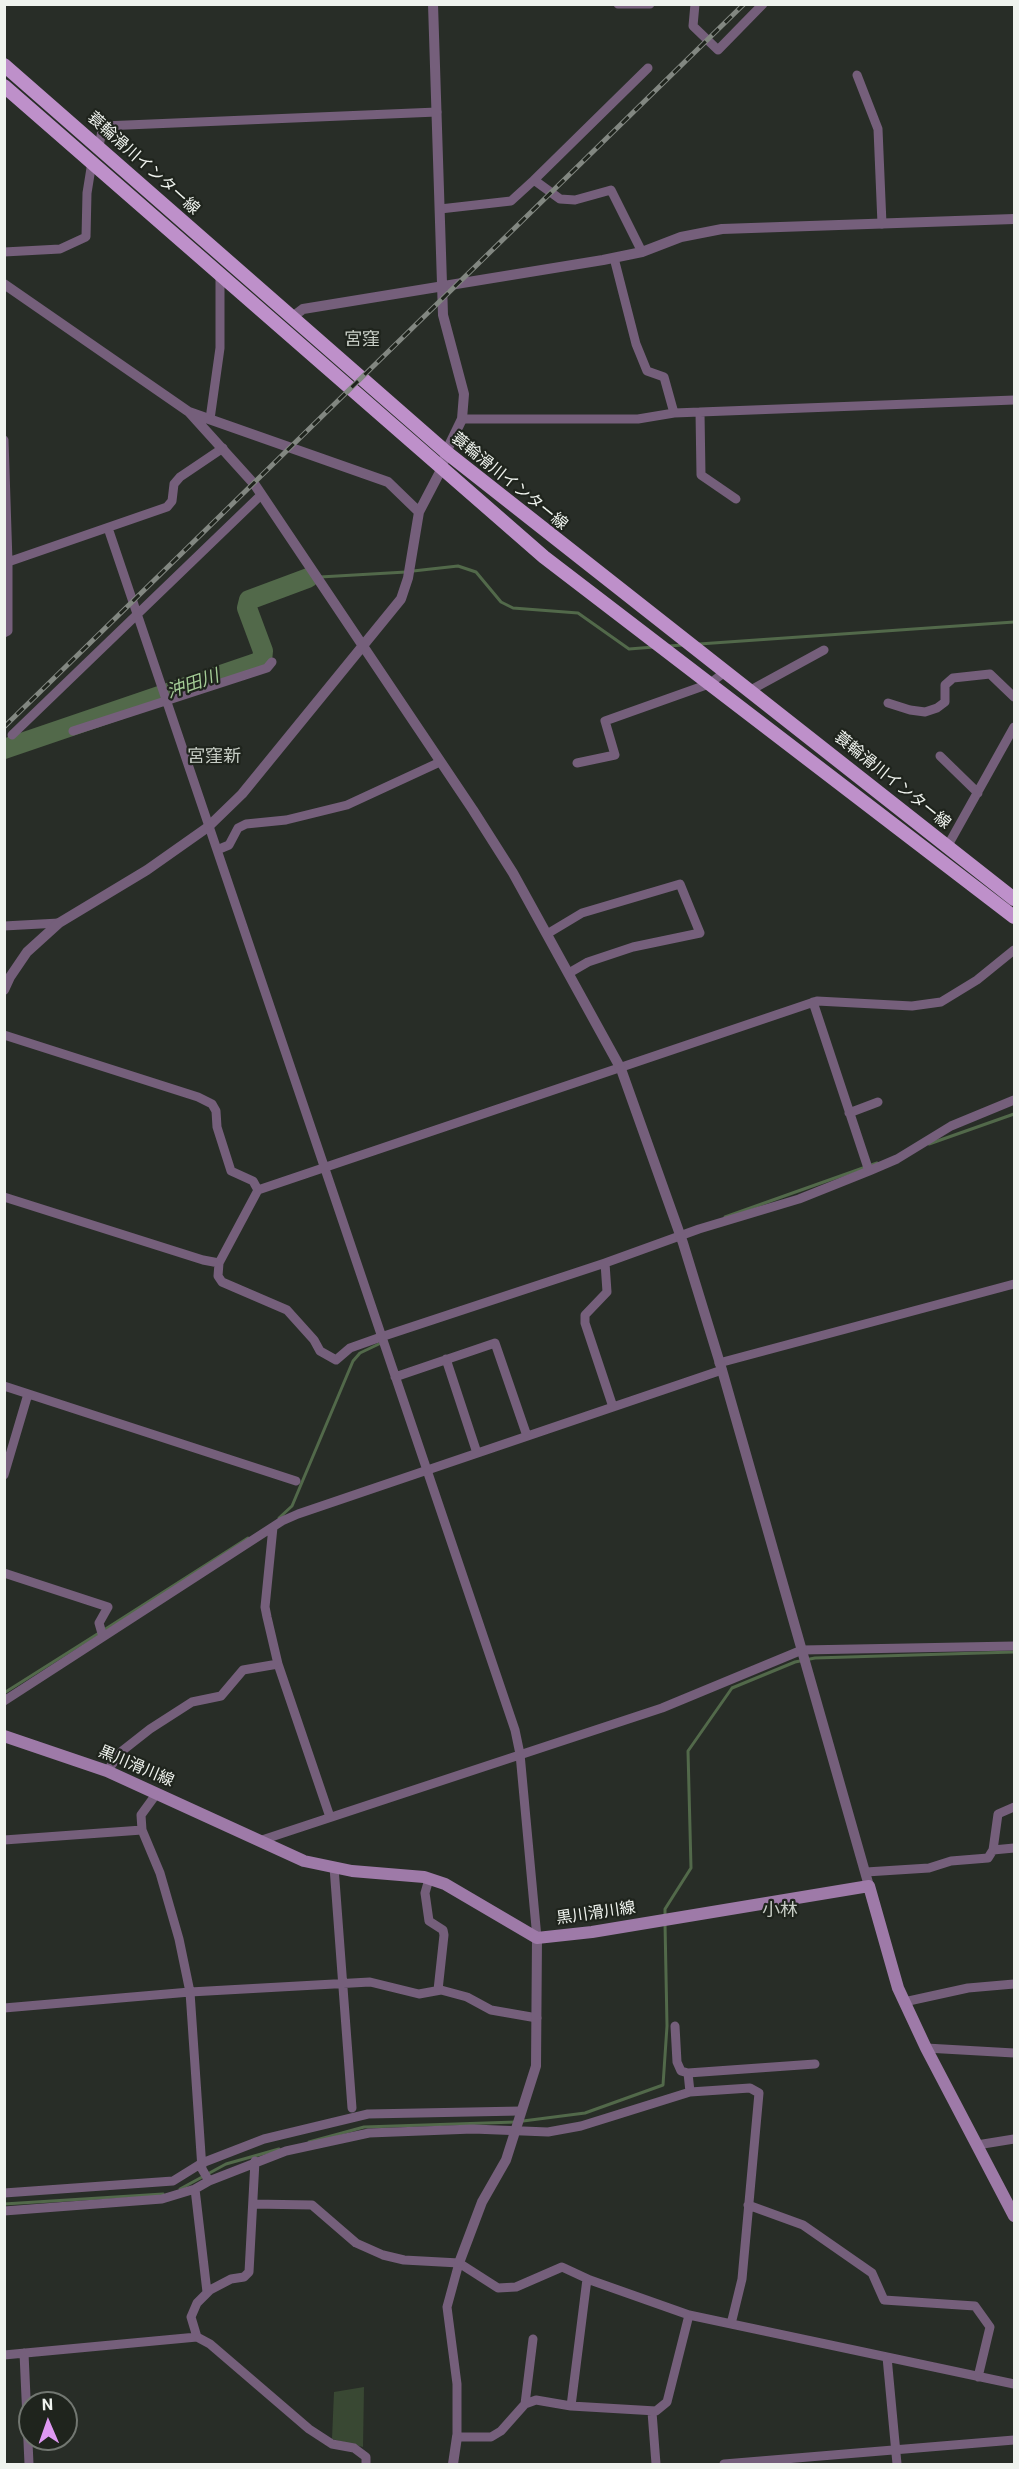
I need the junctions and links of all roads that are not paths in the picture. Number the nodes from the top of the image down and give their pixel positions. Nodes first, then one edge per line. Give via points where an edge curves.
1 (433, 4) edge
2 (618, 4) edge
3 (650, 4) edge
4 (695, 4) edge
5 (763, 4) edge
6 (4, 65) edge
7 (648, 69) dead end
8 (857, 75) dead end
9 (4, 86) edge
10 (437, 112) junction
11 (99, 146) junction
12 (92, 162) junction
13 (534, 180) junction
14 (440, 209) junction
15 (1014, 219) edge
16 (882, 224) junction
17 (4, 252) edge
18 (642, 252) junction
19 (614, 258) junction
20 (220, 274) junction
21 (4, 284) edge
22 (443, 286) junction
23 (291, 318) junction
24 (1014, 400) edge
25 (189, 412) junction
26 (700, 412) junction
27 (674, 413) junction
28 (210, 419) junction
29 (462, 419) junction
30 (4, 440) edge
31 (223, 448) junction
32 (446, 453) junction
33 (442, 468) junction
34 (261, 495) junction
35 (736, 499) dead end
36 (419, 512) junction
37 (108, 528) junction
38 (8, 562) junction
39 (137, 615) junction
40 (4, 633) edge
41 (364, 646) junction
42 (824, 650) dead end
43 (272, 662) dead end
44 (725, 672) junction
45 (710, 684) junction
46 (750, 691) junction
47 (1014, 698) edge
48 (166, 701) junction
49 (888, 703) dead end
50 (1014, 727) edge
51 (73, 731) dead end
52 (12, 735) dead end
53 (1014, 744) edge
54 (1003, 748) junction
55 (940, 756) dead end
56 (440, 762) junction
57 (577, 763) dead end
58 (978, 793) junction
59 (208, 827) junction
60 (947, 847) junction
61 (217, 850) junction
62 (1014, 899) edge
63 (1014, 917) edge
64 (59, 923) junction
65 (4, 926) edge
66 (547, 934) junction
67 (1014, 950) edge
68 (568, 973) junction
69 (4, 990) edge
70 (813, 1002) junction
71 (4, 1035) edge
72 (621, 1069) junction
73 (1014, 1100) edge
74 (879, 1102) dead end
75 (849, 1113) junction
76 (324, 1167) junction
77 (869, 1171) junction
78 (258, 1190) junction
79 (4, 1197) edge
80 (681, 1236) junction
81 (219, 1263) junction
82 (605, 1263) junction
83 (1014, 1284) edge
84 (381, 1337) junction
85 (446, 1359) junction
86 (721, 1367) junction
87 (395, 1377) junction
88 (4, 1386) edge
89 (28, 1394) junction
90 (613, 1407) junction
91 (527, 1436) junction
92 (477, 1453) junction
93 (426, 1470) junction
94 (4, 1475) edge
95 (296, 1481) dead end
96 (273, 1527) junction
97 (4, 1573) edge
98 (103, 1637) junction
99 (1014, 1646) edge
100 (802, 1650) junction
101 (278, 1664) junction
102 (4, 1701) edge
103 (4, 1736) edge
104 (520, 1754) junction
105 (107, 1771) junction
106 (157, 1793) junction
107 (1014, 1807) edge
108 (330, 1816) junction
109 (142, 1830) junction
110 (4, 1840) edge
111 (259, 1841) junction
112 (1014, 1848) edge
113 (993, 1850) junction
114 (334, 1867) junction
115 (866, 1872) junction
116 (429, 1879) junction
117 (870, 1886) junction
118 (537, 1938) junction
119 (344, 1983) junction
120 (1014, 1984) edge
121 (438, 1990) junction
122 (190, 1992) junction
123 (904, 2002) junction
124 (4, 2008) edge
125 (537, 2018) junction
126 (675, 2026) dead end
127 (926, 2048) junction
128 (1014, 2053) edge
129 (815, 2064) dead end
130 (688, 2073) junction
131 (690, 2092) junction
132 (352, 2108) dead end
133 (521, 2111) junction
134 (514, 2129) junction
135 (1014, 2139) edge
136 (977, 2145) junction
137 (255, 2161) junction
138 (205, 2173) junction
139 (195, 2189) junction
140 (4, 2193) edge
141 (253, 2204) junction
142 (748, 2205) junction
143 (4, 2211) edge
144 (1014, 2216) edge
145 (459, 2263) junction
146 (587, 2279) junction
147 (207, 2292) junction
148 (689, 2315) junction
149 (730, 2324) junction
150 (197, 2337) junction
151 (533, 2338) dead end
152 (24, 2353) junction
153 (4, 2355) edge
154 (887, 2357) junction
155 (978, 2377) junction
156 (1014, 2384) edge
157 (525, 2404) junction
158 (571, 2406) junction
159 (652, 2412) junction
160 (457, 2437) junction
161 (1014, 2440) edge
162 (896, 2451) junction
163 (29, 2464) edge
164 (366, 2464) edge
165 (453, 2464) edge
166 (656, 2464) edge
167 (724, 2464) edge
168 (897, 2464) edge

1 - 10 street
2 - 3 street
4 - 5 street via 693,26 718,50
6 - 11 main road, 蓑輪滑川インター線
7 - 13 street
8 - 16 street via 878,129
9 - 12 main road, 蓑輪滑川インター線
10 - 11 street via 103,126
10 - 14 street
11 - 23 main road, 蓑輪滑川インター線
12 - 17 street via 86,237 60,249
12 - 20 main road, 蓑輪滑川インター線
13 - 14 street via 511,201
13 - 18 street via 560,199 575,200 611,190
14 - 22 street
15 - 16 street
16 - 18 street via 722,230 681,237
18 - 19 street
19 - 22 street
19 - 27 street via 636,344 647,371 664,377
20 - 28 street via 220,348
20 - 33 main road, 蓑輪滑川インター線
21 - 25 street
22 - 23 street via 303,309
22 - 29 street via 443,315 464,394
23 - 32 main road, 蓑輪滑川インター線
24 - 26 street
25 - 28 street
25 - 31 street
26 - 27 street
26 - 35 street via 701,475
27 - 29 street via 638,419
28 - 36 street via 388,482
29 - 32 street
30 - 38 street
31 - 34 street
31 - 37 street via 180,477 166,507
32 - 33 street
32 - 44 main road, 蓑輪滑川インター線
33 - 36 street
33 - 45 main road, 蓑輪滑川インター線 via 544,557
34 - 39 street
34 - 41 street
36 - 41 street via 408,578 394,609
37 - 38 street
37 - 39 street
38 - 40 street via 8,631
39 - 48 street
39 - 52 street
41 - 56 street
41 - 59 street via 242,794
42 - 46 street
43 - 48 street via 267,668
44 - 45 street
44 - 46 main road, 蓑輪滑川インター線
45 - 57 street via 605,721 615,755
45 - 63 main road, 蓑輪滑川インター線
46 - 60 main road, 蓑輪滑川インター線
47 - 49 street via 990,674 953,678 945,685 945,702 925,712
48 - 51 street
48 - 59 street
50 - 54 street
53 - 54 street
54 - 58 street
55 - 58 street
56 - 61 street via 347,805 286,820 246,824 238,828 229,845
56 - 66 street via 513,873
58 - 60 street
59 - 61 street
59 - 64 street via 147,870
60 - 62 main road, 蓑輪滑川インター線
61 - 76 street
64 - 65 street
64 - 69 street via 27,952
66 - 68 street
66 - 68 street via 582,913 680,884 700,933 633,947
67 - 70 street via 977,980 940,1002 912,1006
68 - 72 street
70 - 72 street
70 - 75 street
71 - 78 street via 207,1101 216,1111 231,1171 253,1181
72 - 76 street
72 - 80 street
73 - 77 street via 951,1126
74 - 75 street
75 - 77 street
76 - 78 street
76 - 84 street
77 - 80 street via 799,1199
78 - 81 street
79 - 81 street
80 - 82 street
80 - 86 street
81 - 84 street via 218,1276 222,1282 287,1310 320,1351 336,1360 350,1348
82 - 84 street
82 - 90 street via 607,1292 585,1315 585,1323
83 - 86 street
84 - 87 street
85 - 87 street
85 - 91 street via 495,1342
85 - 92 street
86 - 90 street
86 - 100 street
87 - 93 street
88 - 89 street
89 - 94 street
89 - 95 street
90 - 91 street
91 - 92 street
92 - 93 street
93 - 96 street via 298,1514
93 - 104 street
96 - 98 street
96 - 101 street via 265,1607
97 - 98 street via 108,1606 99,1623
98 - 102 street
99 - 100 street
100 - 104 street via 662,1708
100 - 115 street
101 - 105 street via 243,1670 221,1696 192,1702 150,1729 122,1751
101 - 108 street
103 - 105 main road, 黒川滑川線
104 - 108 street
104 - 118 street
105 - 106 main road, 黒川滑川線
106 - 109 street via 141,1815
106 - 111 main road, 黒川滑川線
107 - 113 street via 998,1814
108 - 111 street
109 - 110 street
109 - 122 street via 180,1939
111 - 114 main road, 黒川滑川線 via 304,1861
112 - 113 street
113 - 115 street via 988,1858 951,1861 929,1868
114 - 116 main road, 黒川滑川線
114 - 119 street
115 - 117 street
116 - 118 main road, 黒川滑川線 via 445,1884
116 - 121 street via 425,1893 429,1921 444,1935
117 - 118 main road, 黒川滑川線
117 - 123 main road via 884,1945
118 - 125 street
119 - 121 street via 370,1982 419,1994
119 - 122 street
119 - 132 street
120 - 123 street via 968,1988
121 - 125 street via 467,1997 491,2010
122 - 124 street
122 - 138 street
123 - 127 main road
125 - 133 street via 536,2066
126 - 130 street via 677,2062 681,2071
127 - 128 street
127 - 136 main road
129 - 130 street
130 - 131 street
131 - 134 street via 581,2126 548,2132
131 - 142 street via 750,2088 759,2093
133 - 134 street
133 - 138 street via 368,2114 264,2139
134 - 137 street via 369,2133
134 - 145 street via 506,2160 482,2202
135 - 136 street
136 - 144 main road
137 - 138 street
137 - 141 street
138 - 139 street
138 - 140 street via 159,2184
139 - 143 street via 162,2199
139 - 147 street
141 - 145 street via 312,2205 356,2243 383,2255
141 - 147 street via 249,2272
142 - 149 street via 742,2279
142 - 155 street via 804,2225 872,2273 884,2300 975,2306 990,2327
145 - 146 street via 498,2288 516,2287 562,2267
145 - 160 street via 447,2307 458,2384
146 - 148 street
146 - 158 street
147 - 150 street via 191,2317
148 - 149 street
148 - 159 street via 667,2402
149 - 154 street
150 - 152 street
150 - 164 street via 309,2429 332,2444 354,2448 366,2457
151 - 157 street
152 - 153 street
152 - 163 street
154 - 155 street
154 - 162 street
155 - 156 street
157 - 158 street via 536,2400
157 - 160 street via 491,2437
158 - 159 street
159 - 166 street
160 - 165 street
161 - 162 street
162 - 167 street
162 - 168 street

